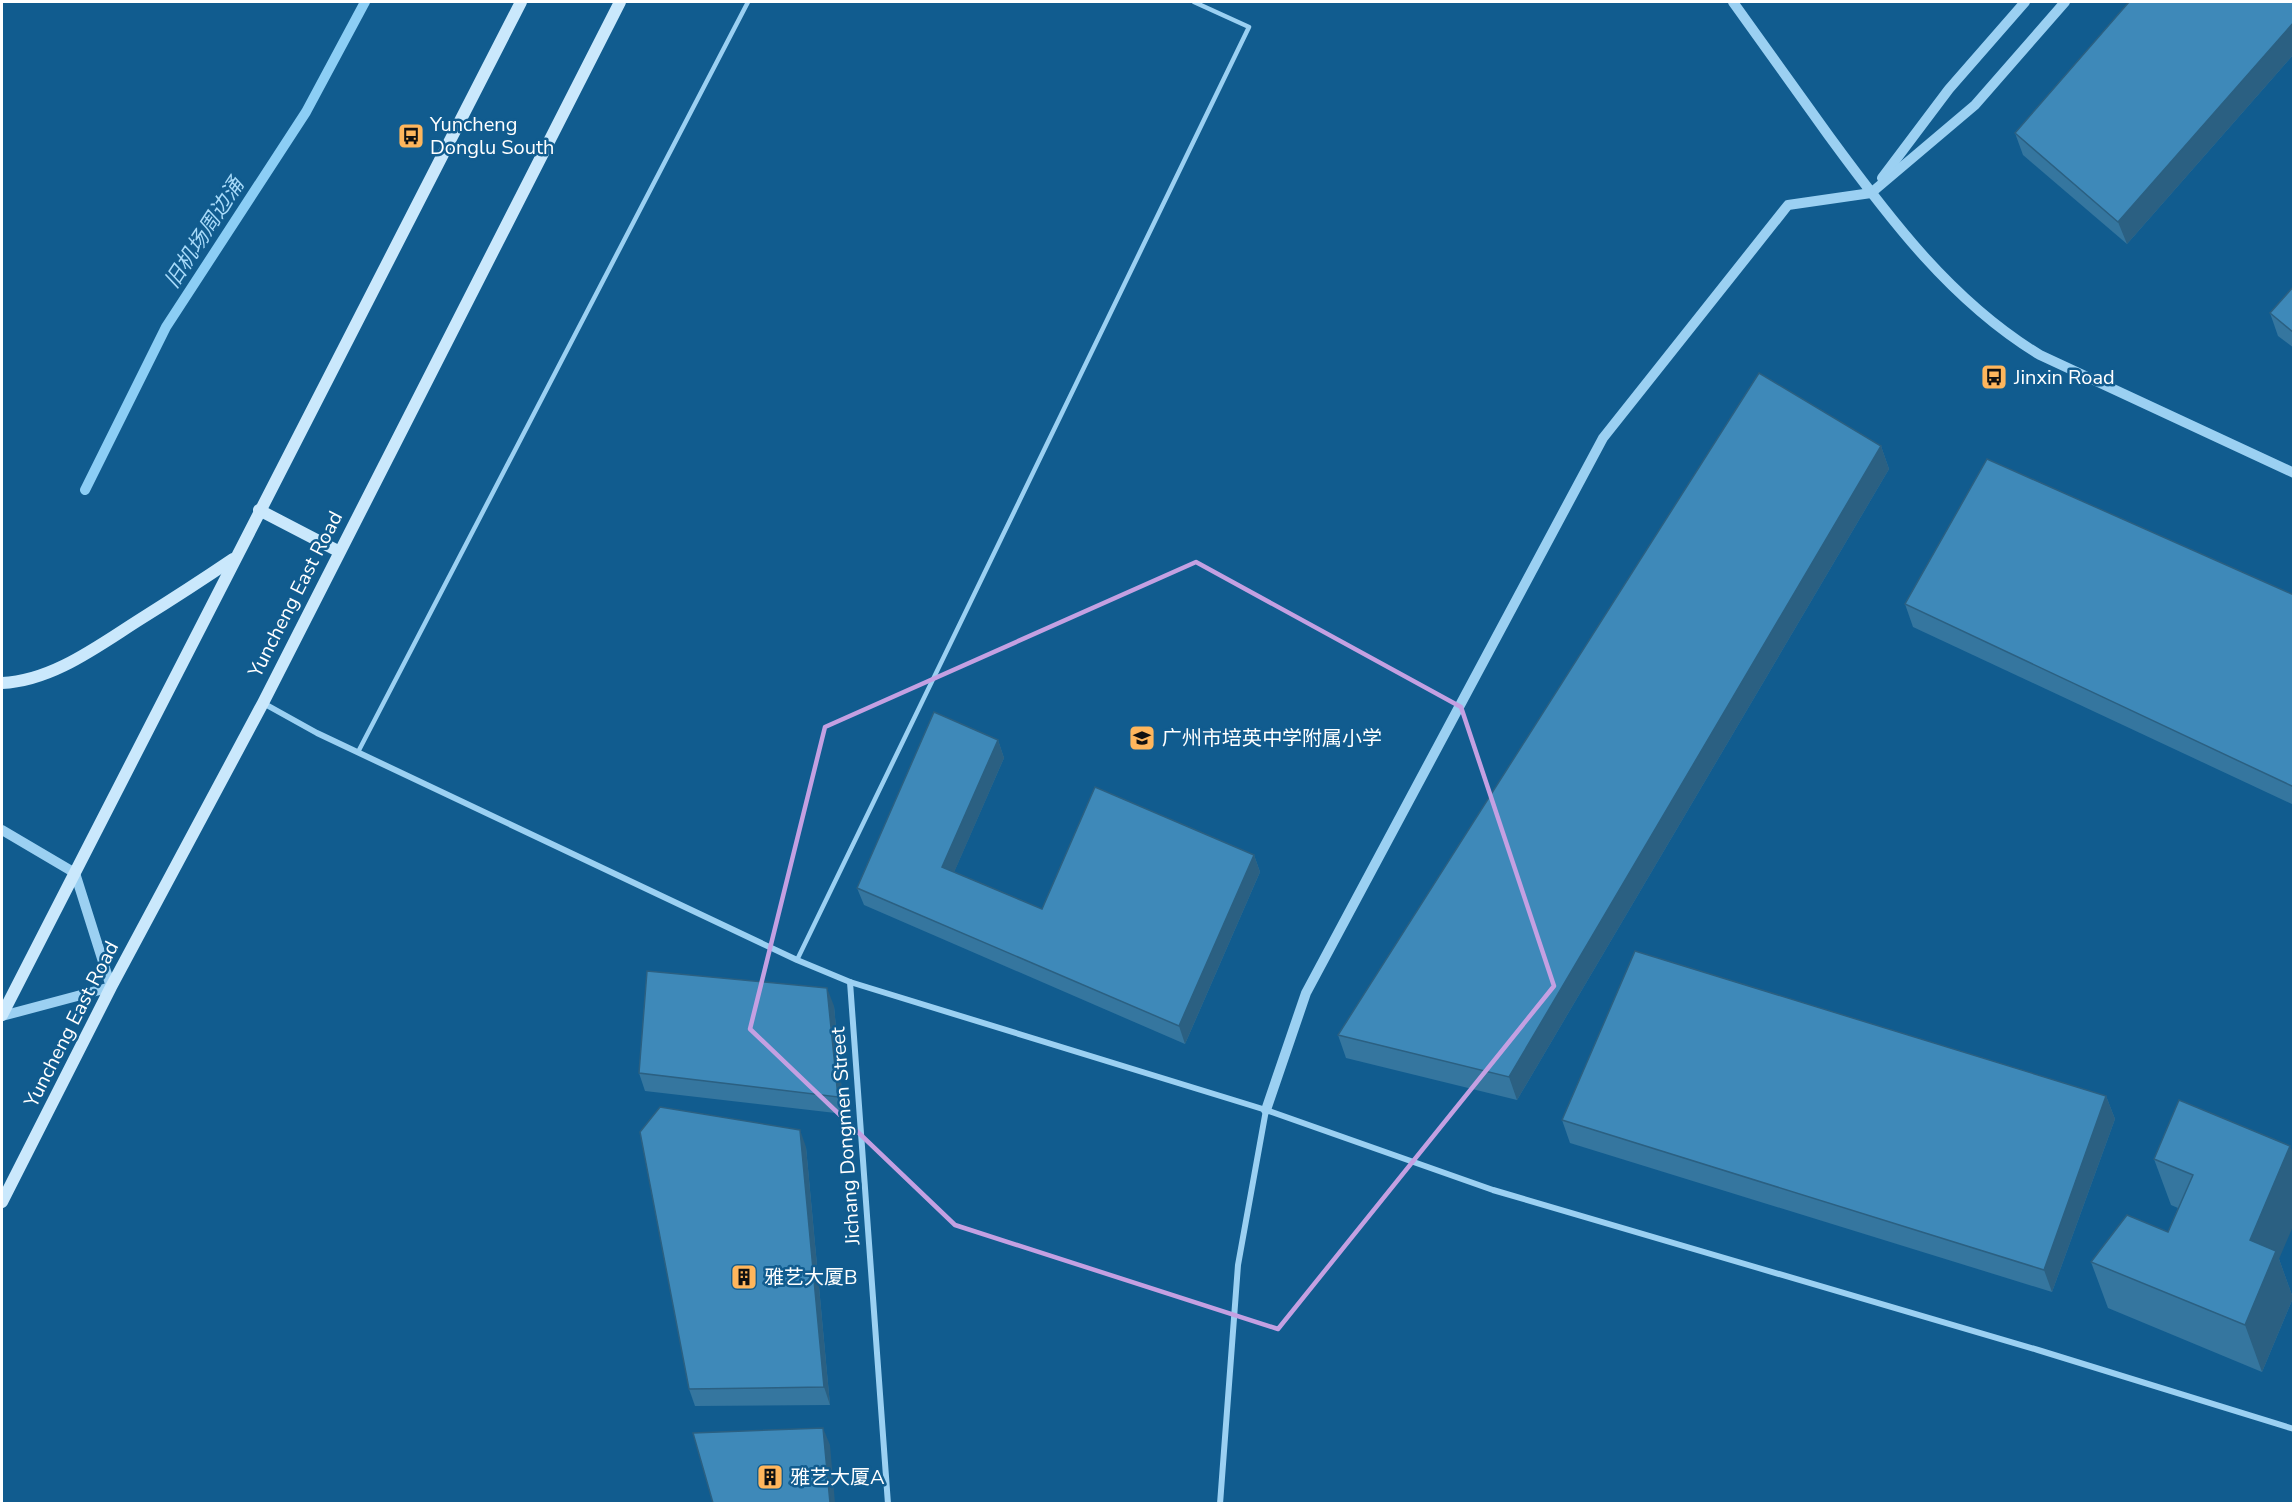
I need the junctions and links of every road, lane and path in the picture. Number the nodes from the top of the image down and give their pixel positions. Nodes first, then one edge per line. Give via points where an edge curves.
1 (521, 2) edge
2 (620, 2) edge
3 (748, 2) edge
4 (1194, 2) edge
5 (1733, 2) edge
6 (2025, 2) edge
7 (2065, 2) edge
8 (1871, 193) junction
9 (2294, 473) edge
10 (259, 510) junction
11 (338, 551) junction
12 (234, 559) junction
13 (2, 683) edge
14 (262, 703) junction
15 (358, 752) junction
16 (2, 830) edge
17 (75, 873) junction
18 (797, 960) junction
19 (850, 982) junction
20 (111, 987) junction
21 (2, 1015) edge
22 (1266, 1110) junction
23 (2, 1202) edge
24 (2294, 1429) edge
25 (888, 1503) edge
26 (1220, 1503) edge

1 - 10 main road
2 - 11 main road, Yuncheng East Road
3 - 15 lane
4 - 18 lane via 1249,27
5 - 8 street
6 - 8 street via 1949,89
7 - 8 street via 1975,105
8 - 9 street via 1909,241 2010,337 2040,356
8 - 22 street via 1788,205 1603,438 1306,993
10 - 11 main road
10 - 12 main road
11 - 14 main road, Yuncheng East Road
12 - 13 main road via 93,650 55,669 15,683
12 - 17 main road
14 - 15 street
14 - 20 main road, Yuncheng East Road
15 - 18 street
16 - 17 street
17 - 20 street
17 - 21 main road
18 - 19 street
19 - 22 street
19 - 25 street, Jichang Dongmen Street
20 - 21 street
20 - 23 main road, Yuncheng East Road
22 - 24 street via 1493,1190
22 - 26 street via 1238,1265

